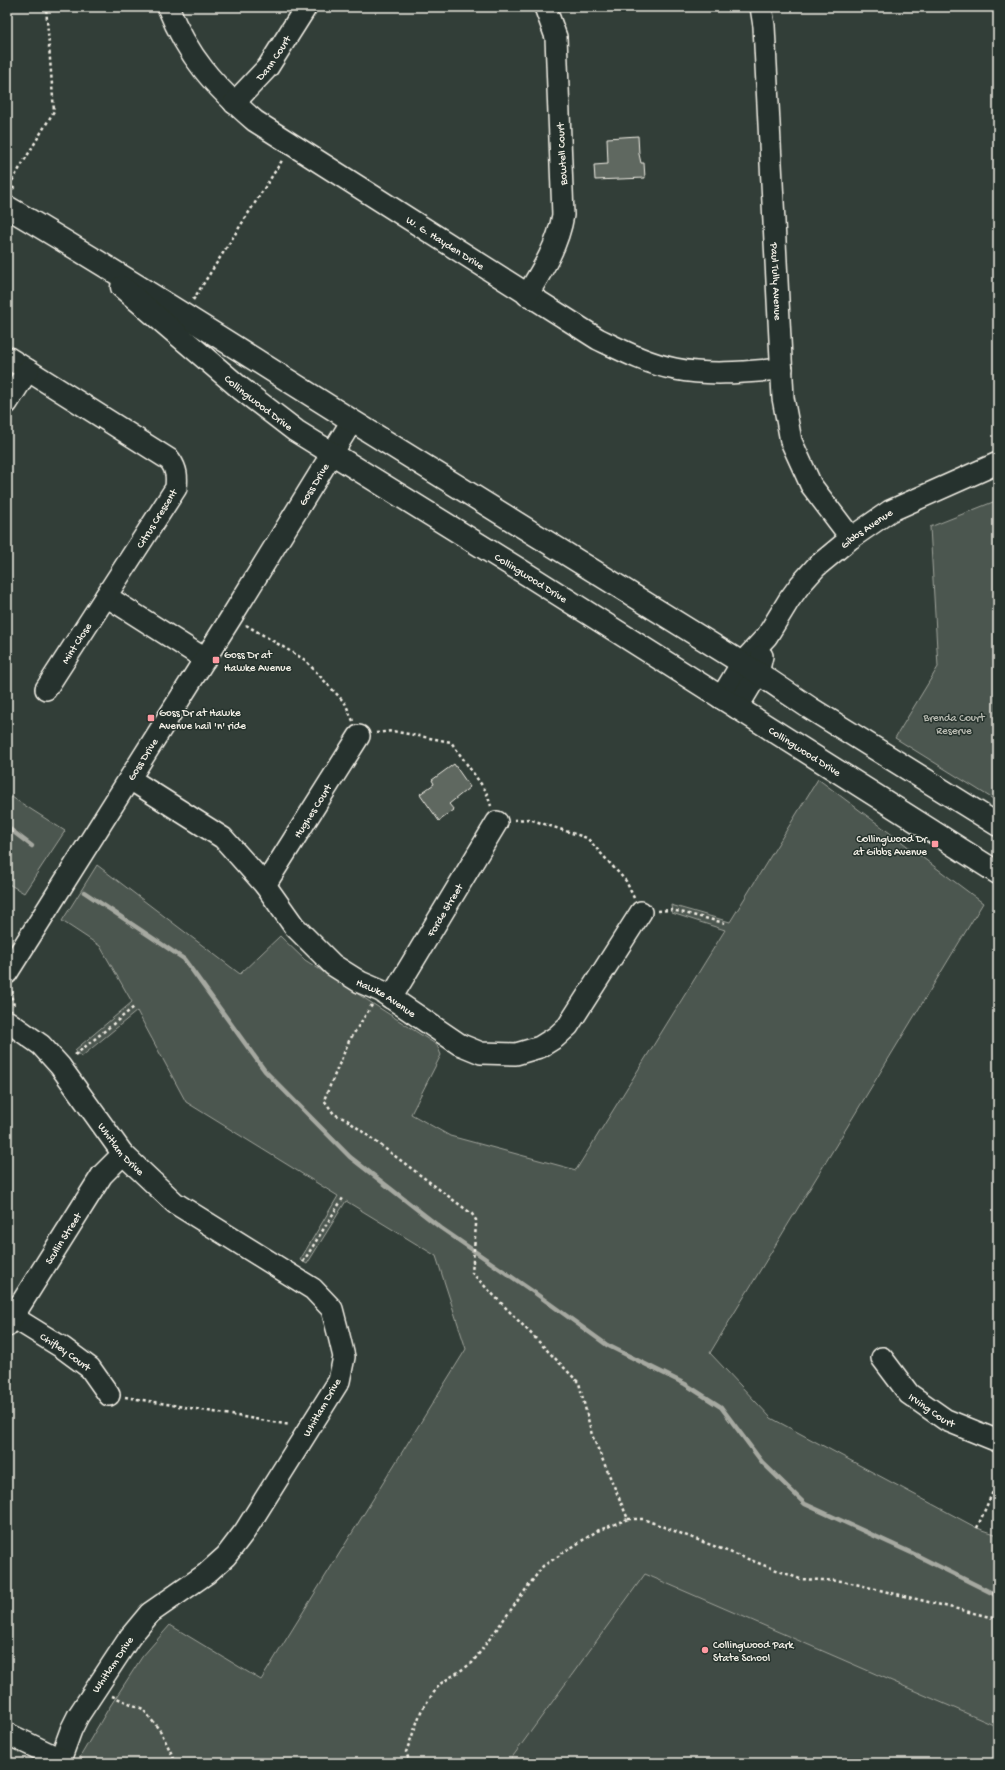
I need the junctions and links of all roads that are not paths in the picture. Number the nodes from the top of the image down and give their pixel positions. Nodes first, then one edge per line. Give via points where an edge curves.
1 (168, 7) edge
2 (306, 7) edge
3 (545, 7) edge
4 (761, 7) edge
5 (234, 103) junction
6 (7, 207) edge
7 (86, 253) junction
8 (527, 294) junction
9 (7, 357) edge
10 (782, 369) junction
11 (28, 370) junction
12 (7, 404) edge
13 (352, 421) junction
14 (332, 454) junction
15 (998, 463) edge
16 (851, 538) junction
17 (106, 596) junction
18 (205, 659) junction
19 (750, 668) junction
20 (46, 690) dead end
21 (729, 703) junction
22 (359, 736) road end
23 (130, 779) junction
24 (497, 822) road end
25 (998, 825) edge
26 (998, 873) edge
27 (265, 885) junction
28 (641, 912) road end
29 (9, 980) edge
30 (386, 995) junction
31 (11, 1014) edge
32 (123, 1154) junction
33 (10, 1322) edge
34 (882, 1358) dead end
35 (109, 1395) road end
36 (998, 1442) edge
37 (8, 1734) dead end
38 (60, 1761) edge

1 - 5 street, W. G. Hayden Drive via 175,25 198,65
2 - 5 street, Dann Court via 268,67
3 - 8 street, Bowtell Court via 556,37 563,215 552,253
4 - 10 street, Paul Tully Avenue
5 - 8 street, W. G. Hayden Drive via 255,121 291,145
6 - 7 main road, Collingwood Drive
7 - 13 main road, Collingwood Drive
7 - 14 main road, Collingwood Drive via 139,303 240,388 296,431
8 - 10 street, W. G. Hayden Drive via 598,340 662,366 694,372
9 - 11 street, Citrus Crescent
10 - 16 street, Paul Tully Avenue via 791,441 811,485
11 - 12 street
11 - 17 street, Citrus Crescent via 170,460 176,469 176,488
13 - 14 street, Goss Drive
13 - 19 main road, Collingwood Drive
14 - 18 street, Goss Drive
14 - 21 main road, Collingwood Drive
15 - 16 street, Gibbs Avenue via 890,511
16 - 19 street, Gibbs Avenue via 816,567 800,585
17 - 18 street
17 - 20 street, Mint Close
18 - 23 street, Goss Drive
19 - 21 street, Gibbs Avenue
19 - 25 main road, Collingwood Drive
21 - 26 main road, Collingwood Drive
22 - 27 street, Hughes Court
23 - 27 street, Hawke Avenue via 224,838
23 - 29 street, Goss Drive via 46,912
24 - 30 street, Forde Street
27 - 30 street, Hawke Avenue via 294,926 333,965
28 - 30 street, Hawke Avenue via 568,1026 540,1047 516,1054 481,1053 459,1044
31 - 32 street, Whitlam Drive via 60,1066
32 - 33 street, Scullin Street via 102,1175
32 - 38 street, Whitlam Drive via 176,1203 313,1288 332,1309 344,1357 339,1381 245,1531 226,1556 206,1574 150,1613 130,1637 78,1716
33 - 35 street, Chifley Court via 63,1348 90,1368
34 - 36 street, Irving Court via 909,1394 946,1420
37 - 38 street

